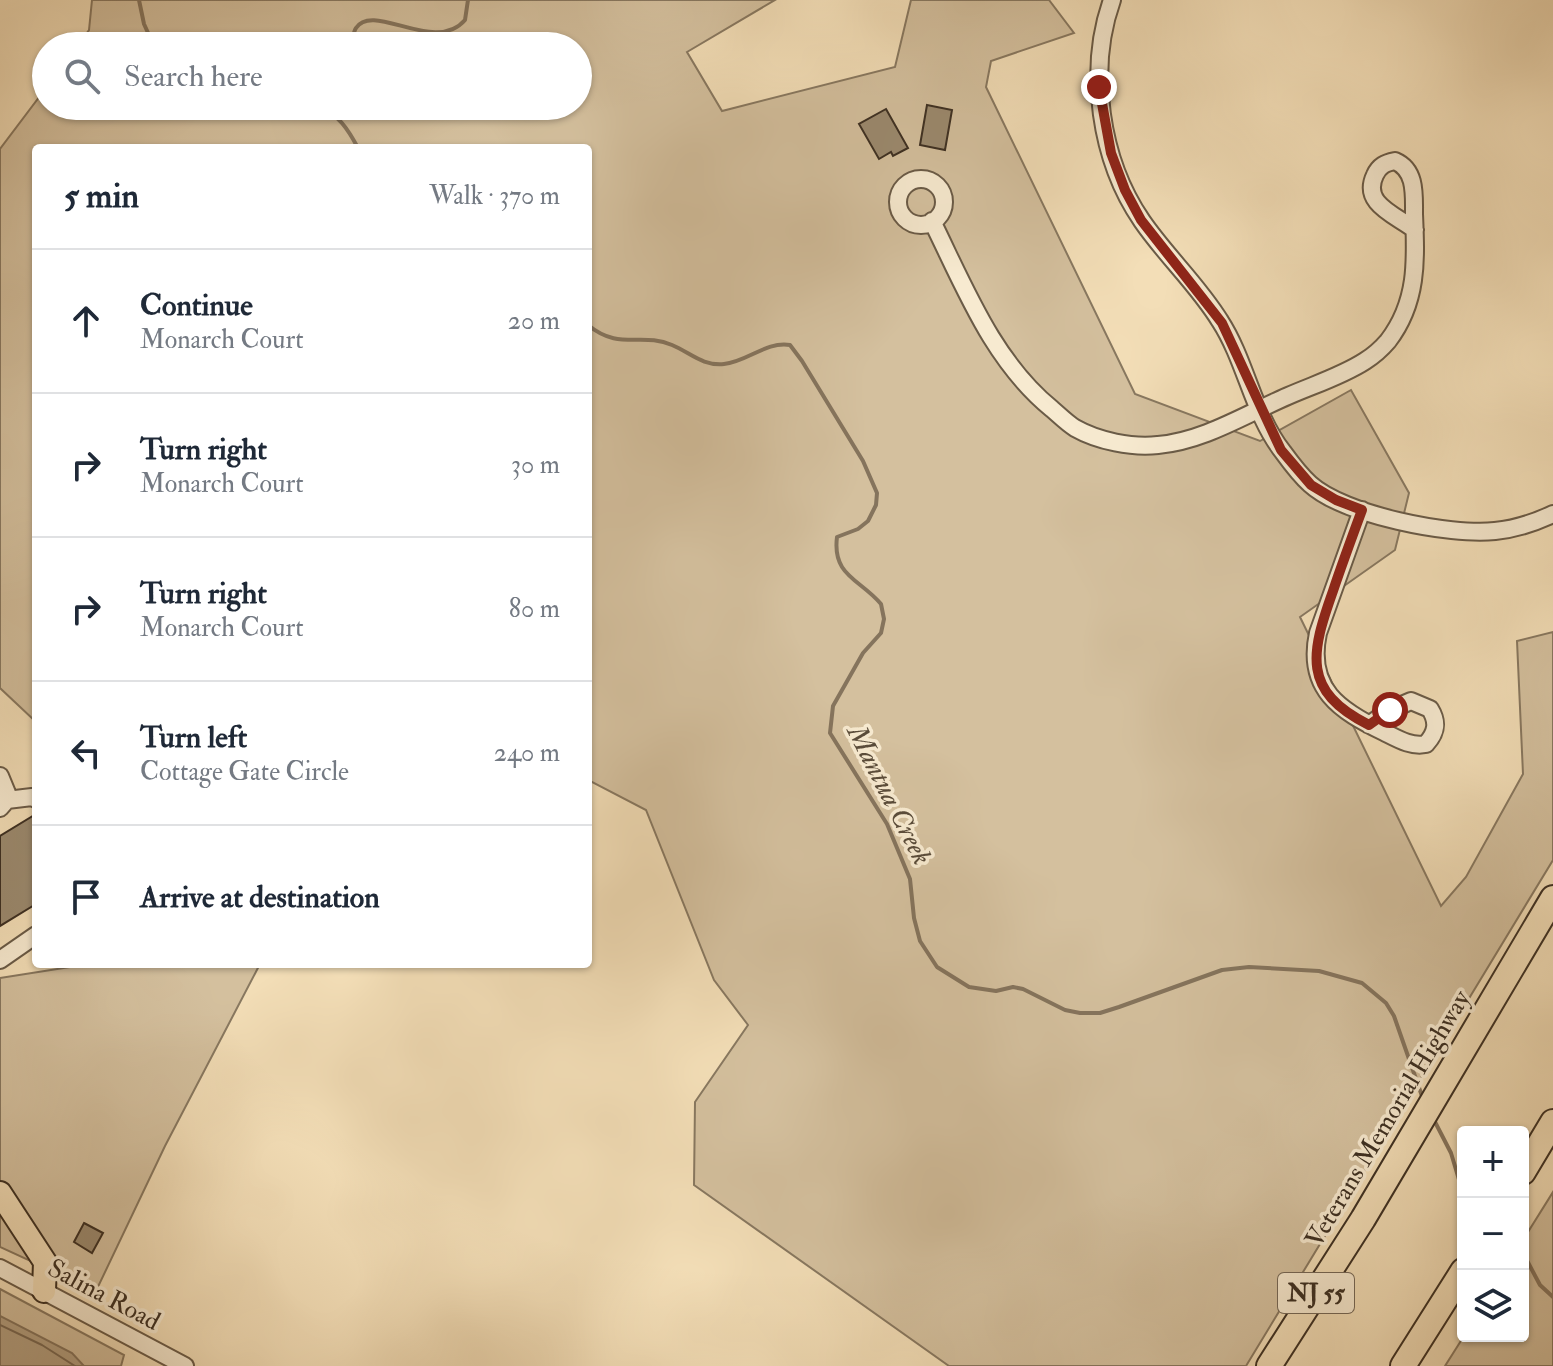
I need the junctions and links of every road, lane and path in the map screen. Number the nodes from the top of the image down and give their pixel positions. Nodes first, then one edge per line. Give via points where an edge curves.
1 (1112, 0) edge
2 (932, 221) dead end
3 (1415, 230) dead end
4 (1260, 408) junction
5 (1362, 510) junction
6 (1553, 514) edge
7 (1369, 725) dead end
8 (0, 776) edge
9 (32, 800) edge
10 (4, 804) edge
11 (1553, 898) edge
12 (32, 938) edge
13 (0, 960) edge
14 (1550, 1128) edge
15 (1529, 1162) edge
16 (0, 1193) edge
17 (0, 1268) edge
18 (1457, 1281) edge
19 (44, 1291) junction
20 (157, 1358) edge
21 (185, 1366) edge
22 (1269, 1366) edge
23 (1403, 1366) edge

1 - 4 street via 1100,51 1099,87 1125,190 1141,220 1222,323
2 - 4 street via 986,330 1015,375 1074,428 1153,446 1203,434
3 - 4 street via 1412,294 1386,344 1365,361
4 - 5 street via 1281,450 1311,485
5 - 6 street via 1379,517 1493,532 1524,527
5 - 7 street via 1318,633 1315,661 1326,692
8 - 10 street via 7,793
9 - 10 street
11 - 22 highway, Veterans Memorial Highway / NJ 55 via 1363,1219
12 - 13 street
14 - 15 highway
16 - 19 main road via 45,1262
17 - 19 street, Salina Road
18 - 23 highway
19 - 20 street, Salina Road
20 - 21 street, Salina Road

